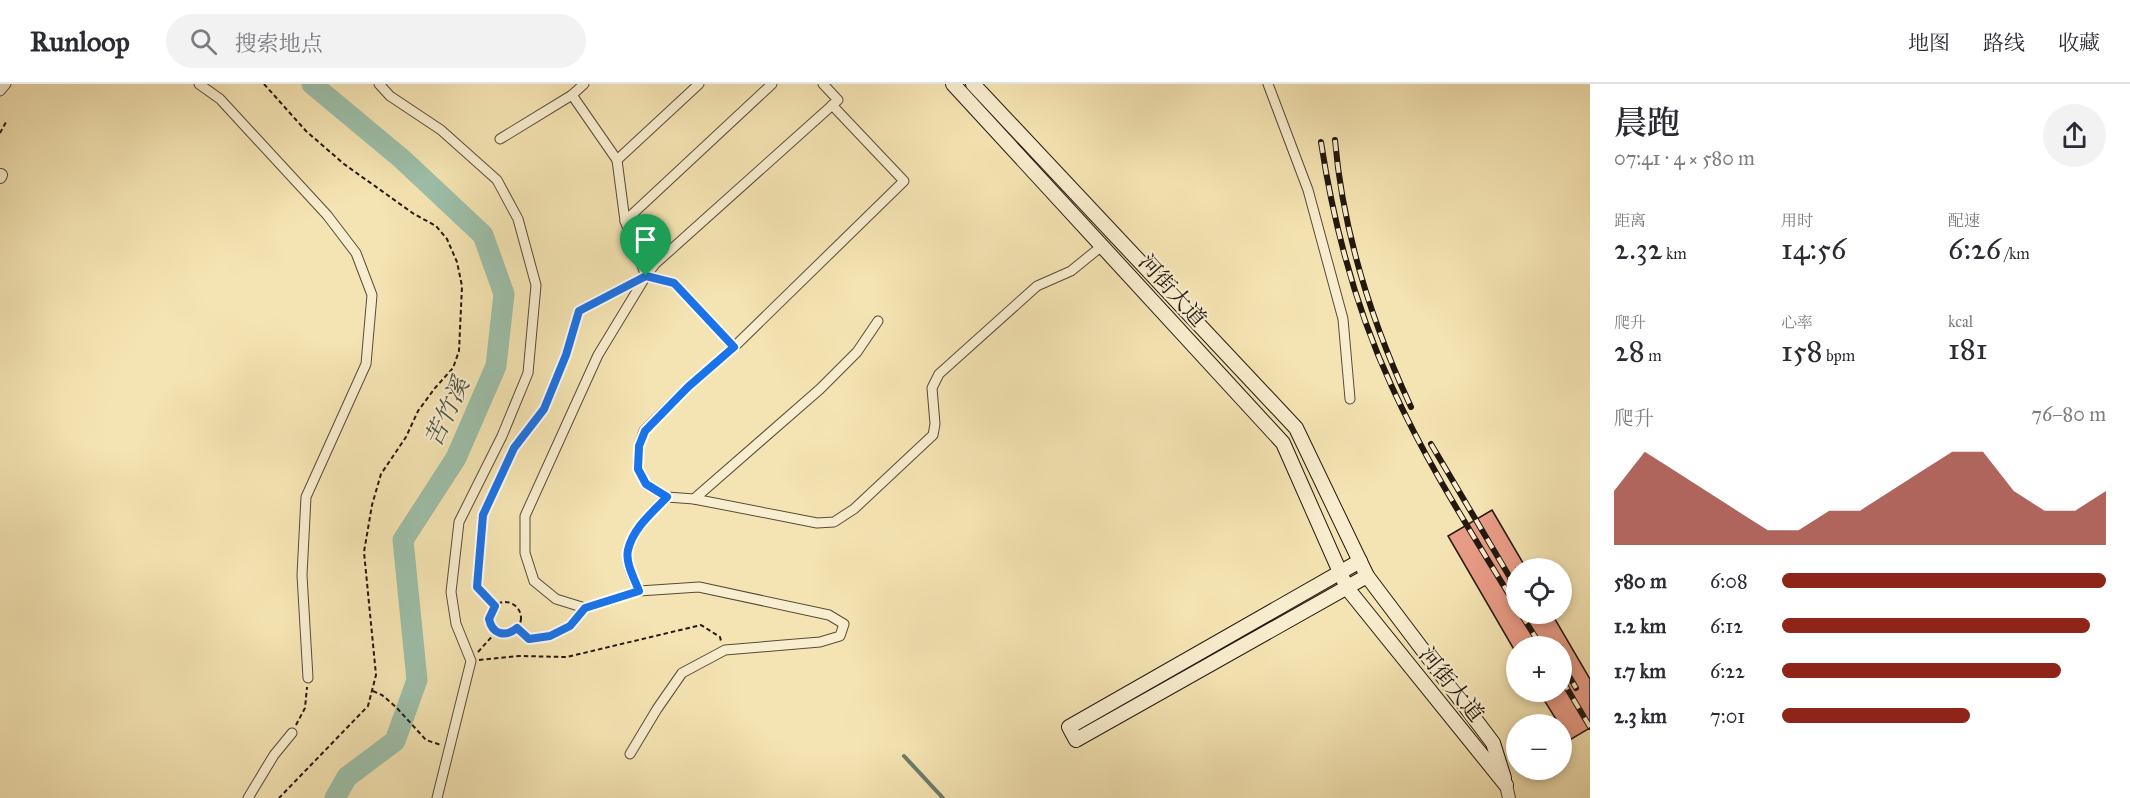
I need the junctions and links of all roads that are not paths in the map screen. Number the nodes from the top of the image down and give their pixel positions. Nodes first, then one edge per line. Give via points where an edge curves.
1 (6, 84) edge
2 (199, 84) edge
3 (379, 84) edge
4 (584, 84) edge
5 (699, 84) edge
6 (772, 84) edge
7 (822, 84) edge
8 (953, 84) edge
9 (973, 84) edge
10 (1268, 84) edge
11 (0, 91) edge
12 (573, 95) junction
13 (832, 105) junction
14 (500, 139) dead end
15 (616, 160) junction
16 (625, 221) junction
17 (1102, 245) junction
18 (646, 276) junction
19 (878, 321) dead end
20 (734, 347) junction
21 (1350, 399) dead end
22 (667, 497) junction
23 (694, 499) junction
24 (1360, 561) junction
25 (1341, 572) junction
26 (1367, 576) junction
27 (1347, 588) junction
28 (639, 591) junction
29 (308, 678) road end
30 (292, 734) road end
31 (630, 754) dead end
32 (1508, 792) edge
33 (248, 798) edge
34 (437, 798) edge

1 - 11 street
2 - 29 street via 220,99 327,215 356,253 372,295 366,364 306,497 302,575
3 - 34 street via 390,96 441,129 497,180 518,219 536,285 528,373 459,522 452,592 456,624 471,661
4 - 12 street
5 - 15 street
6 - 16 street
7 - 13 street via 838,100
8 - 17 main road, 河街大道
9 - 24 main road, 河街大道 via 1296,428
10 - 21 street via 1308,190 1343,319
12 - 14 street
12 - 15 street
13 - 18 street
13 - 20 street via 904,181
15 - 16 street
16 - 18 street
17 - 23 street via 1071,271 1037,286 939,374 932,388 933,435 834,522 817,523
17 - 25 main road, 河街大道 via 1283,443
18 - 20 street via 674,283
18 - 28 street via 597,355 525,516 525,553 534,580 556,599 585,608
19 - 23 street via 857,352 820,389
20 - 22 street via 645,431 639,446 638,469 646,484
22 - 23 street
22 - 28 street via 640,525 628,551
24 - 25 main road
24 - 26 main road, 河街大道
25 - 27 main road, 河街大道
25 - 27 main road via 1069,727 1076,740
26 - 27 main road
26 - 32 main road, 河街大道 via 1493,743
27 - 32 main road, 河街大道
28 - 31 street via 699,586 829,615 844,624 840,636 819,642 725,650 682,673
30 - 33 street

